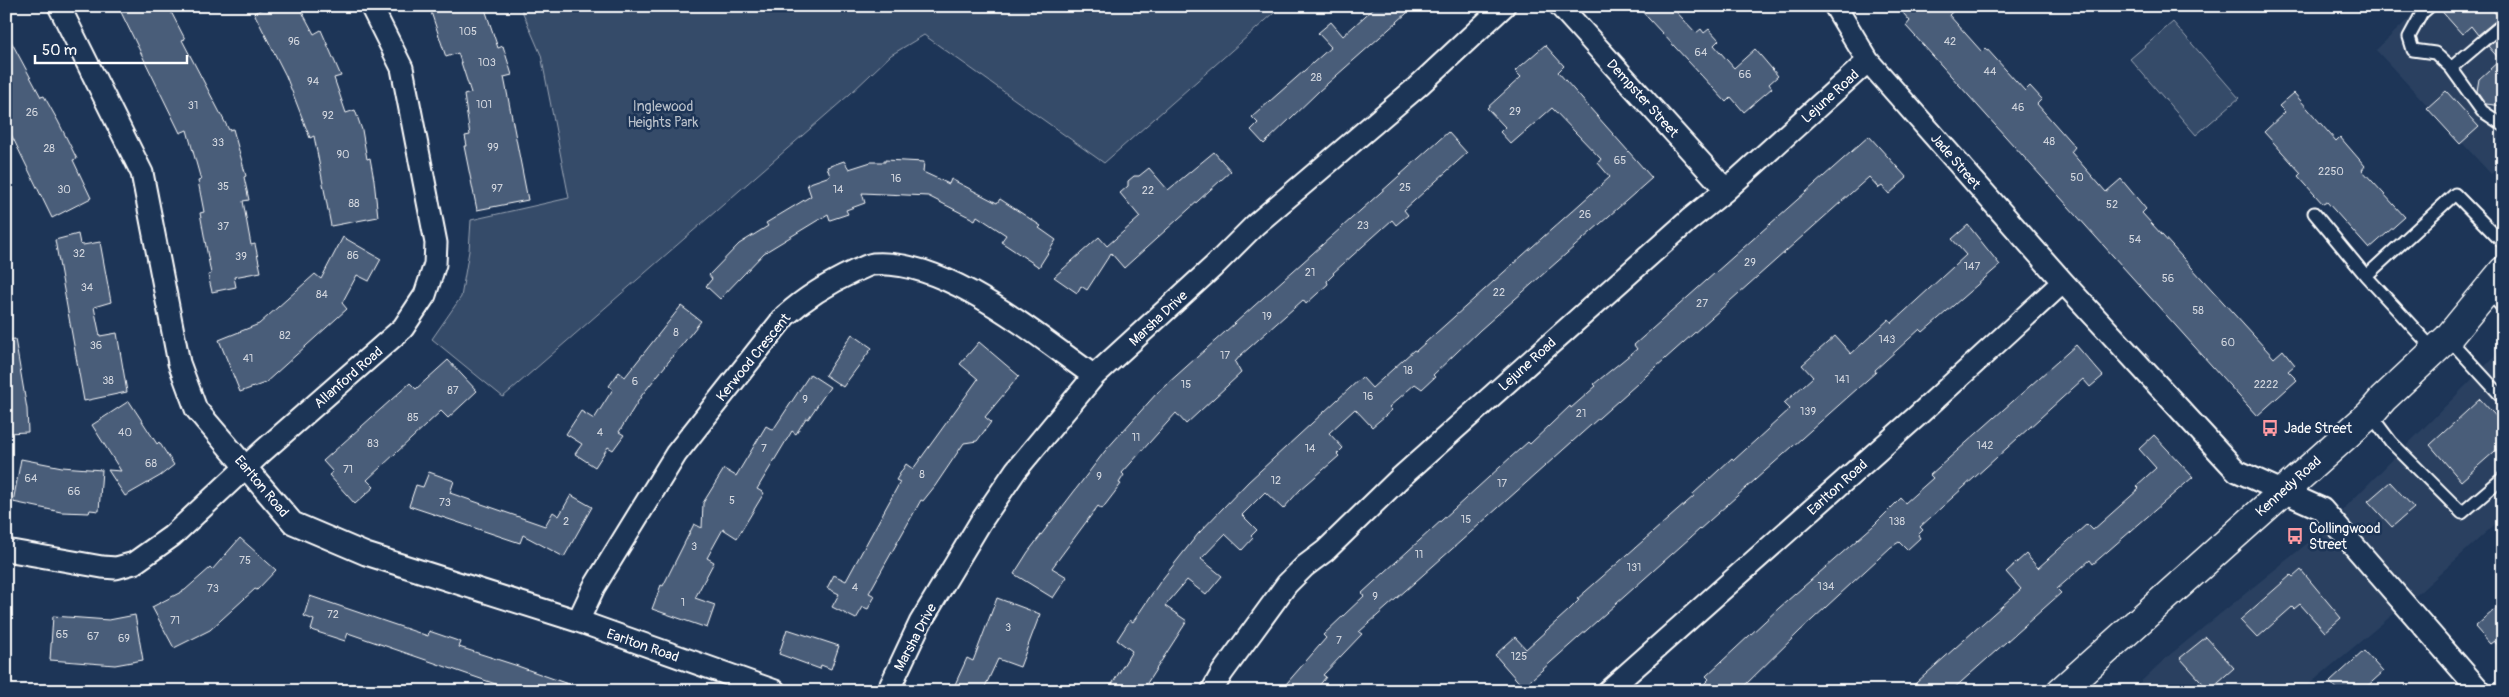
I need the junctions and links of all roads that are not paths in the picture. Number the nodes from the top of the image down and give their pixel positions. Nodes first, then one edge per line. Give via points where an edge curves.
1 (59, 6) edge
2 (371, 6) edge
3 (1504, 6) edge
4 (1560, 6) edge
5 (1835, 6) edge
6 (2430, 6) edge
7 (2503, 24) edge
8 (1868, 61) junction
9 (2451, 68) junction
10 (2503, 125) edge
11 (1726, 190) junction
12 (2314, 213) dead end
13 (2503, 243) edge
14 (2366, 276) junction
15 (2063, 282) junction
16 (2497, 290) edge
17 (2442, 345) junction
18 (1094, 376) junction
19 (2503, 398) edge
20 (2370, 414) junction
21 (247, 469) junction
22 (2503, 478) edge
23 (2281, 491) junction
24 (6, 550) edge
25 (578, 621) junction
26 (775, 691) edge
27 (888, 691) edge
28 (1212, 691) edge
29 (1608, 691) edge
30 (2061, 691) edge
31 (2480, 691) edge

1 - 21 street, Earlton Road via 142,173 187,390 196,409
2 - 21 street, Allanford Road via 394,49 406,83 436,243 432,278 403,328
3 - 18 street, Marsha Drive via 1417,87 1255,225
4 - 11 street, Dempster Street
5 - 8 street, Jade Street
6 - 9 lane via 2408,37 2414,50 2436,53
7 - 9 lane
8 - 11 street, Lejune Road
8 - 15 street, Jade Street
9 - 10 lane via 2482,111
11 - 28 street, Lejune Road via 1305,566 1287,584
12 - 14 lane
13 - 14 lane via 2455,194
14 - 17 lane
15 - 23 street, Jade Street via 2237,471
15 - 29 street, Earlton Road
16 - 17 main road, Kennedy Road
17 - 19 lane
17 - 20 main road, Kennedy Road
18 - 25 street, Kerwood Crescent via 980,296 929,272 872,264 833,281 785,316 676,454 594,587
18 - 27 street, Marsha Drive via 1016,470 980,523 920,623
20 - 22 lane via 2391,442 2462,513
20 - 23 main road, Kennedy Road
21 - 24 street, Allanford Road via 172,536 134,563 116,568 102,567
21 - 25 street, Earlton Road via 287,517 309,531 366,554
23 - 30 main road, Kennedy Road
23 - 31 street via 2322,509
25 - 26 street, Earlton Road

